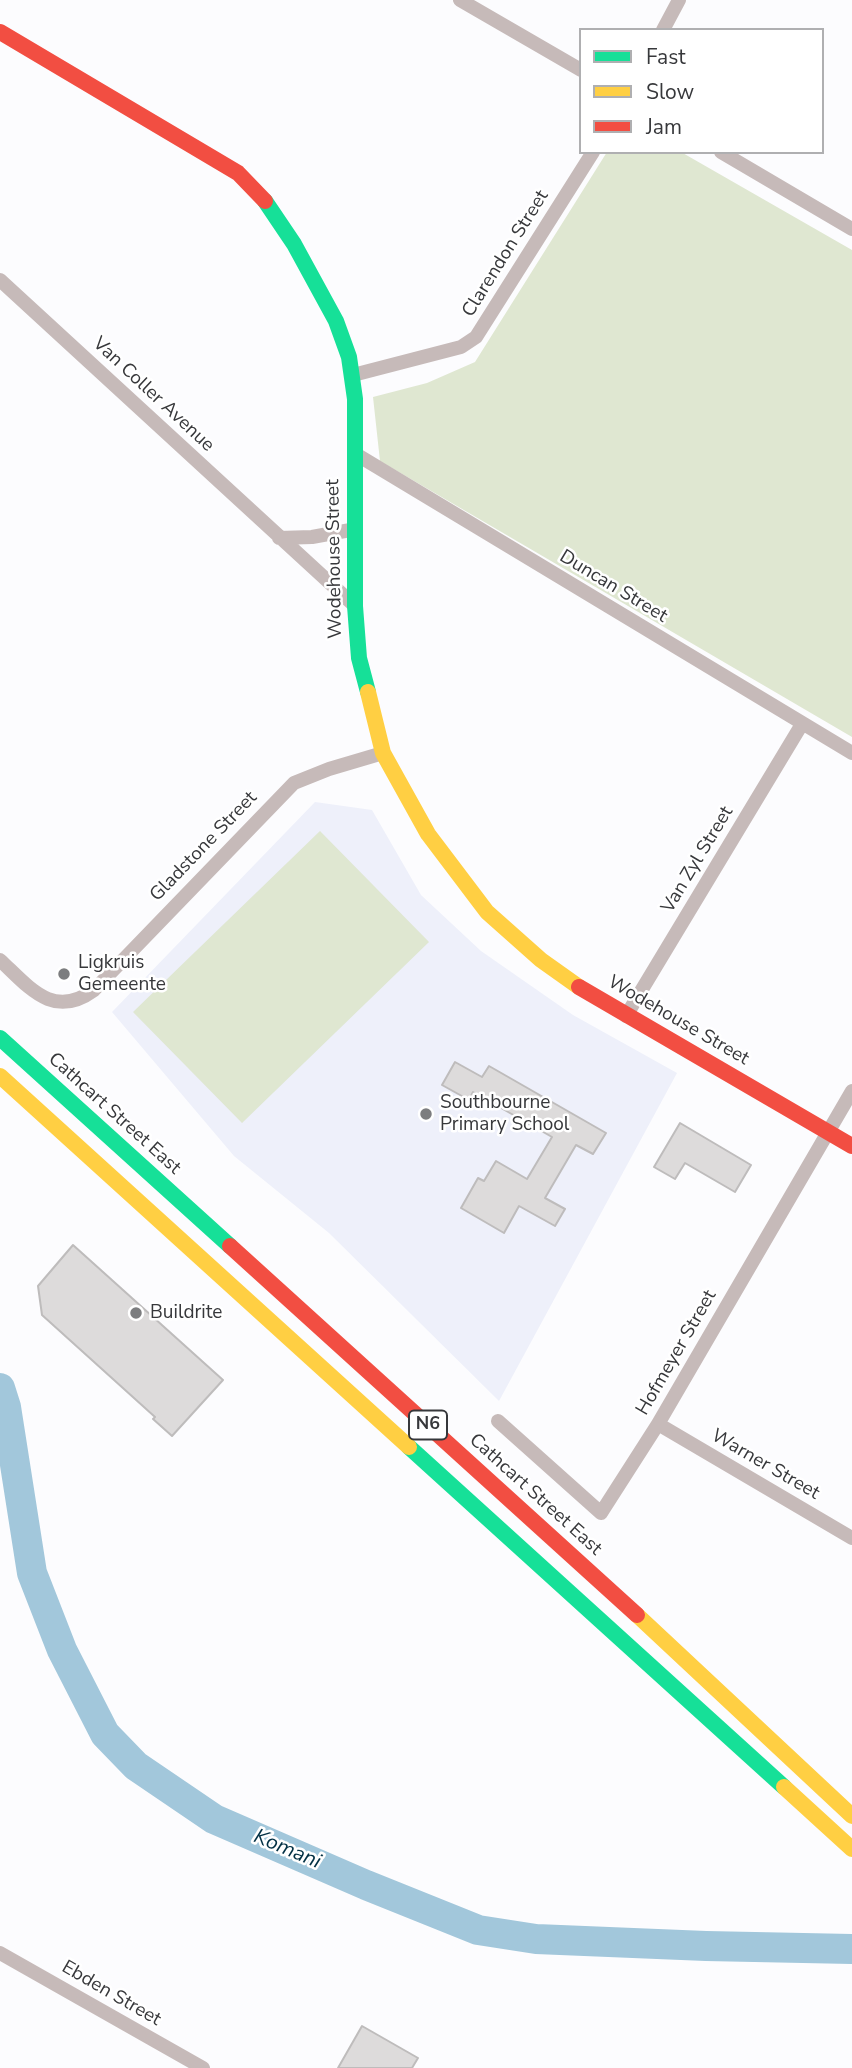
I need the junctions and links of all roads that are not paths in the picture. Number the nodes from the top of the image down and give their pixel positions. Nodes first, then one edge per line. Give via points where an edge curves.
1 (460, 0) edge
2 (679, 0) edge
3 (664, 28) edge
4 (0, 32) edge
5 (579, 69) edge
6 (592, 154) edge
7 (724, 154) edge
8 (852, 229) edge
9 (0, 280) edge
10 (353, 375) junction
11 (354, 453) junction
12 (356, 529) junction
13 (279, 538) junction
14 (355, 606) junction
15 (802, 724) junction
16 (383, 753) junction
17 (852, 753) edge
18 (0, 960) edge
19 (626, 1016) junction
20 (0, 1038) edge
21 (0, 1076) edge
22 (852, 1091) edge
23 (828, 1132) junction
24 (852, 1146) edge
25 (498, 1421) dead end
26 (659, 1424) junction
27 (852, 1538) edge
28 (852, 1816) edge
29 (852, 1849) edge
30 (0, 1952) edge
31 (203, 2068) edge

1 - 5 street
2 - 3 street
4 - 10 main road, Wodehouse Street via 223,163 252,185 292,239 348,349
6 - 10 street, Clarendon Street via 476,337 461,347
7 - 8 street
9 - 13 street, Van Coller Avenue
10 - 11 main road, Wodehouse Street
11 - 12 main road, Wodehouse Street
11 - 15 street, Duncan Street
12 - 13 street
12 - 14 main road, Wodehouse Street
13 - 14 street, Van Coller Avenue
14 - 16 main road, Wodehouse Street via 359,658
15 - 17 street, Duncan Street
15 - 19 street, Van Zyl Street
16 - 18 street, Gladstone Street via 293,783 84,998 45,999
16 - 19 main road, Wodehouse Street via 428,834 487,912 541,960
19 - 23 main road, Wodehouse Street
20 - 28 main road, Cathcart Street East / N6 via 302,1309
21 - 29 main road, N6
22 - 23 street, Hofmeyer Street
23 - 24 main road, Wodehouse Street
23 - 26 street, Hofmeyer Street
25 - 26 street, Hofmeyer Street via 601,1513
26 - 27 street, Warner Street
30 - 31 street, Ebden Street

